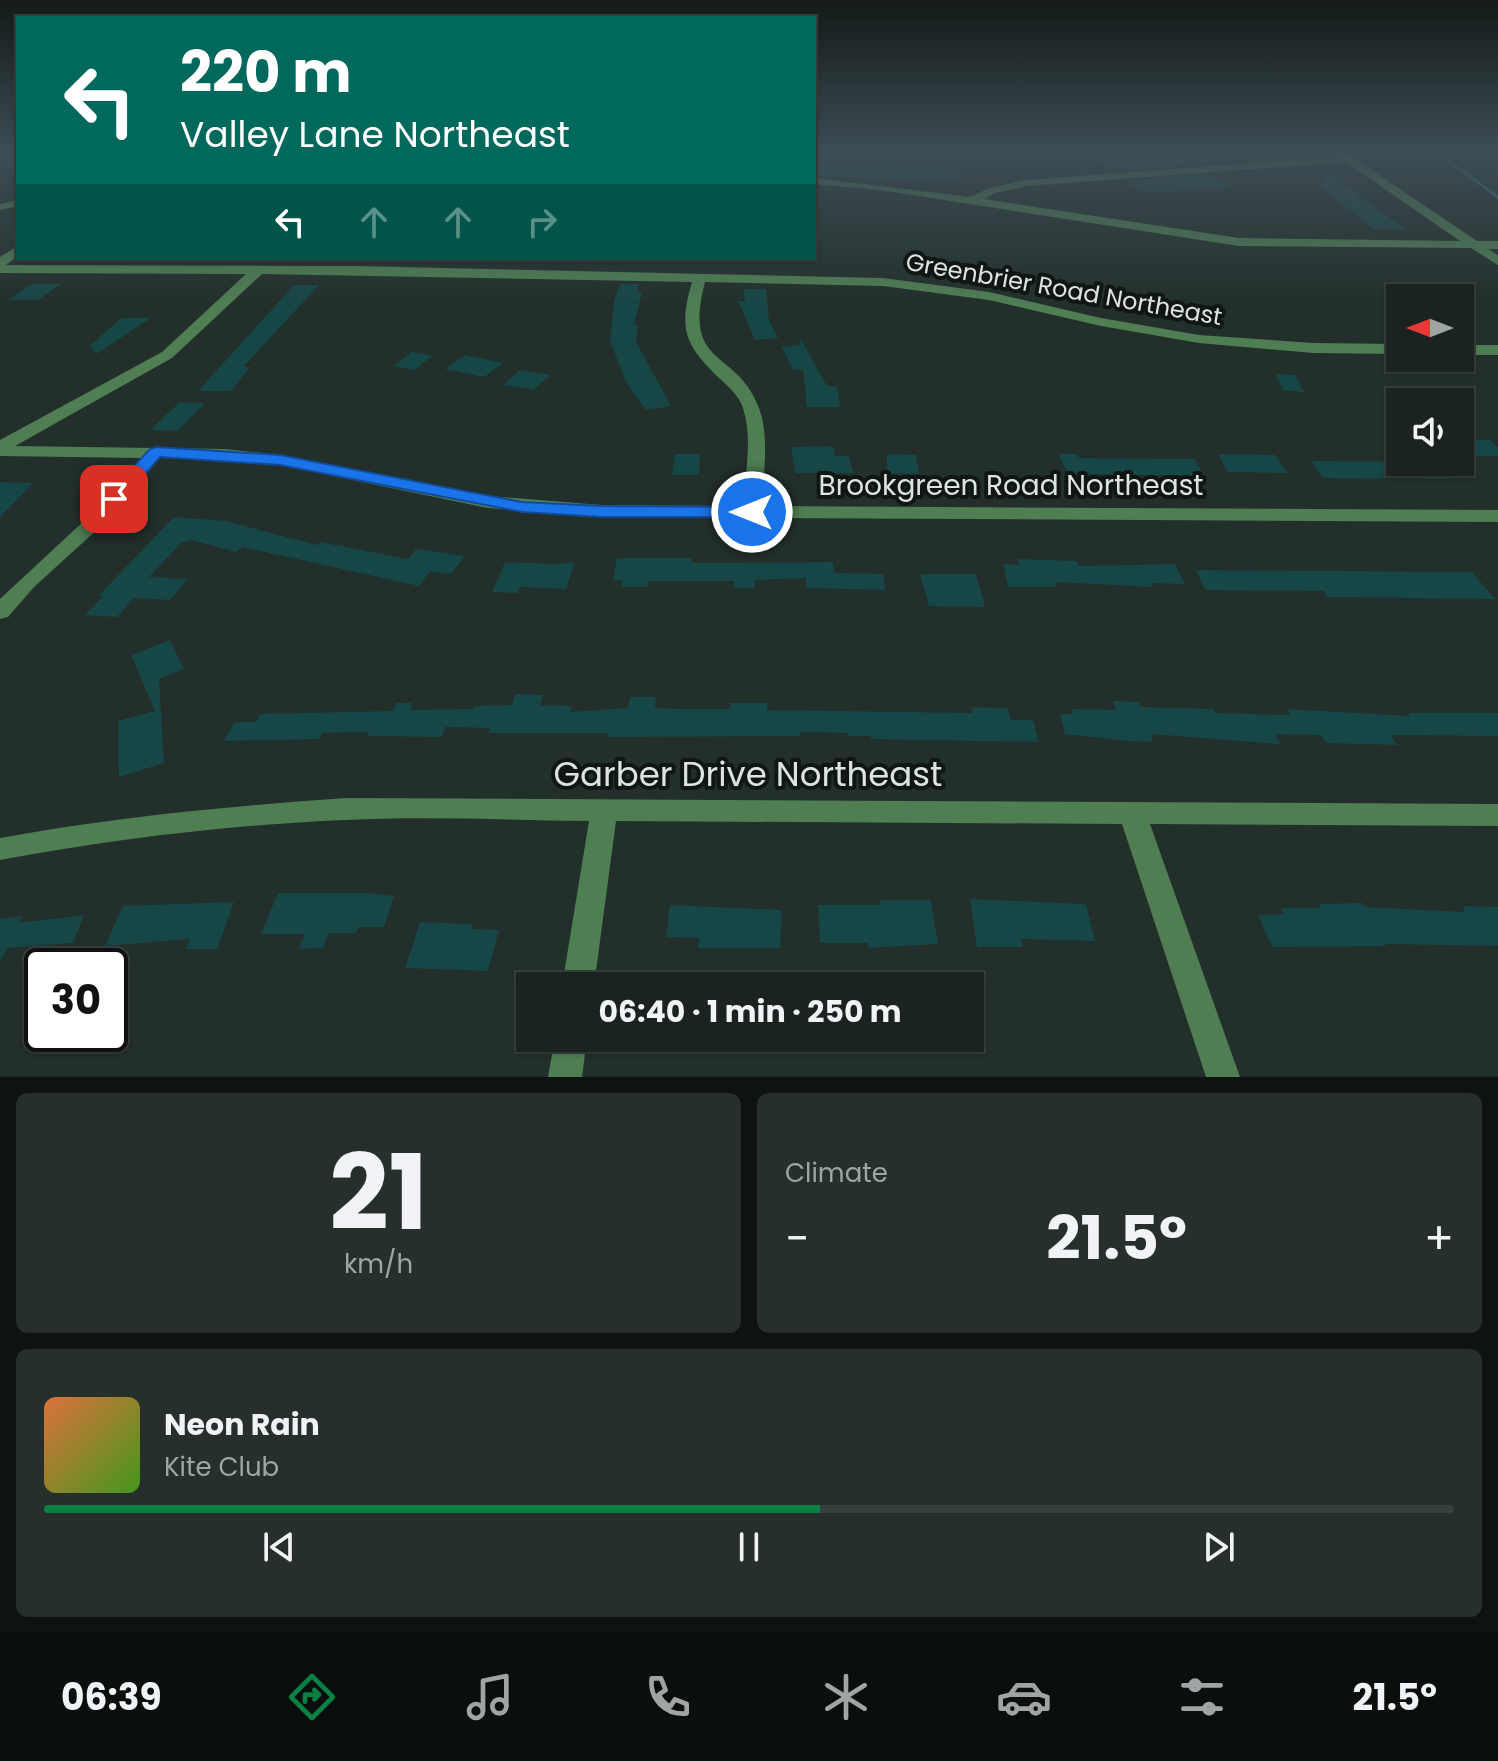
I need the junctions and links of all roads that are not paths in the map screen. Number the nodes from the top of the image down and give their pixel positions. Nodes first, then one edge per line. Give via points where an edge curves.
1 (993, 204) edge
2 (1413, 204) edge
3 (1473, 245) junction
4 (1498, 245) edge
5 (16, 252) edge
6 (22, 260) edge
7 (1498, 261) edge
8 (2, 269) edge
9 (257, 271) junction
10 (700, 277) junction
11 (1386, 349) edge
12 (1474, 350) edge
13 (1498, 350) edge
14 (0, 449) edge
15 (156, 452) junction
16 (752, 512) junction
17 (1498, 516) edge
18 (0, 612) edge
19 (604, 810) junction
20 (1132, 812) junction
21 (1498, 815) edge
22 (0, 849) edge
23 (580, 972) edge
24 (569, 1052) edge
25 (565, 1077) edge
26 (1223, 1077) edge

1 - 3 street via 1239,242
2 - 3 street
3 - 4 street
3 - 7 street
5 - 8 street
6 - 8 street
8 - 9 street, Greenbrier Road Northeast
9 - 10 street, Greenbrier Road Northeast
9 - 14 street via 167,355
10 - 11 street, Greenbrier Road Northeast via 919,285 1199,339
10 - 16 street via 691,315 694,339 737,384 754,423
12 - 13 street
14 - 15 street, Brookgreen Road Northeast
15 - 16 street, Brookgreen Road Northeast via 280,460 522,507
15 - 18 street via 93,523
16 - 17 street, Brookgreen Road Northeast
19 - 20 street, Garber Drive Northeast
19 - 22 street, Garber Drive Northeast via 347,809 222,816 66,835
19 - 23 street
20 - 21 street, Garber Drive Northeast
20 - 26 street
24 - 25 street

